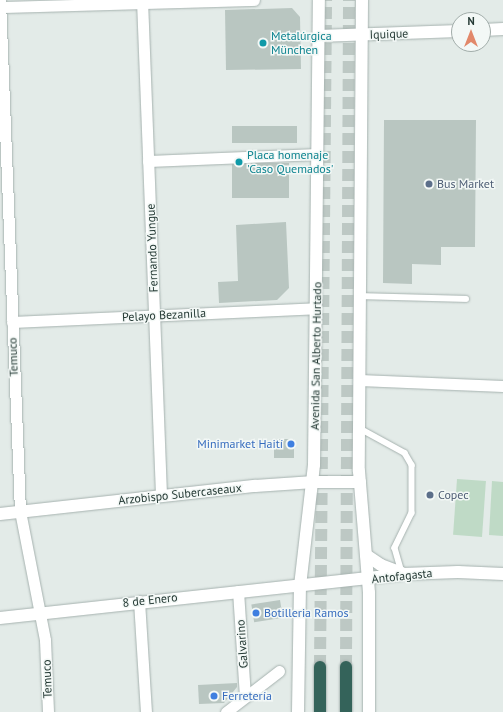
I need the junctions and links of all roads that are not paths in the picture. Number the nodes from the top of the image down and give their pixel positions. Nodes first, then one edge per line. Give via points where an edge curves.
1 (0, 0) edge
2 (254, 0) edge
3 (319, 0) edge
4 (362, 0) edge
5 (142, 2) edge
6 (0, 7) edge
7 (503, 29) edge
8 (491, 30) edge
9 (451, 31) edge
10 (363, 34) junction
11 (318, 36) junction
12 (318, 154) junction
13 (148, 161) junction
14 (360, 296) junction
15 (466, 299) dead end
16 (316, 308) junction
17 (154, 316) junction
18 (12, 322) junction
19 (360, 380) junction
20 (503, 386) edge
21 (359, 428) junction
22 (314, 482) junction
23 (360, 482) junction
24 (161, 495) junction
25 (20, 511) junction
26 (0, 514) edge
27 (366, 555) junction
28 (403, 574) junction
29 (503, 574) edge
30 (369, 579) junction
31 (300, 586) junction
32 (238, 591) junction
33 (139, 601) junction
34 (40, 612) junction
35 (0, 618) edge
36 (320, 667) tunnel mouth
37 (346, 668) tunnel mouth
38 (279, 671) dead end
39 (246, 697) junction
40 (48, 712) edge
41 (146, 712) edge
42 (227, 712) edge
43 (298, 712) edge
44 (320, 712) edge
45 (346, 712) edge
46 (369, 712) edge

1 - 6 street, Temuco
2 - 5 street
3 - 11 main road, Avenida San Alberto Hurtado
4 - 10 main road
5 - 6 street
5 - 13 street, Fernando Yungue
6 - 18 street, Temuco
7 - 8 main road
9 - 10 main road, Iquique
10 - 11 main road, Iquique
10 - 14 main road
11 - 12 main road, Avenida San Alberto Hurtado
12 - 13 street
12 - 16 main road, Avenida San Alberto Hurtado
13 - 17 street, Fernando Yungue
14 - 15 lane
14 - 19 main road
16 - 17 street, Pelayo Bezanilla
16 - 22 main road, Avenida San Alberto Hurtado
17 - 18 street, Pelayo Bezanilla
17 - 24 street, Fernando Yungue
18 - 25 street, Temuco
19 - 20 street
19 - 21 main road
21 - 23 main road
21 - 28 lane via 405,453 412,465 412,513 396,548
22 - 23 main road, Arzobispo Subercaseaux
22 - 24 main road, Arzobispo Subercaseaux
22 - 31 main road, Avenida San Alberto Hurtado
23 - 27 main road
24 - 25 main road, Arzobispo Subercaseaux
25 - 26 main road, Arzobispo Subercaseaux
25 - 34 street, Temuco
27 - 28 main road via 381,565
27 - 30 main road
28 - 29 main road, Antofagasta
28 - 30 main road, Antofagasta
30 - 31 main road, Antofagasta
30 - 46 main road
31 - 32 main road, 8 de Enero
31 - 43 main road, Avenida San Alberto Hurtado
32 - 33 main road, 8 de Enero
32 - 39 street, Galvarino
33 - 34 main road, 8 de Enero
33 - 41 street
34 - 35 main road, 8 de Enero
34 - 40 street, Temuco via 45,640
36 - 44 highway
37 - 45 highway
38 - 39 street
39 - 42 street

